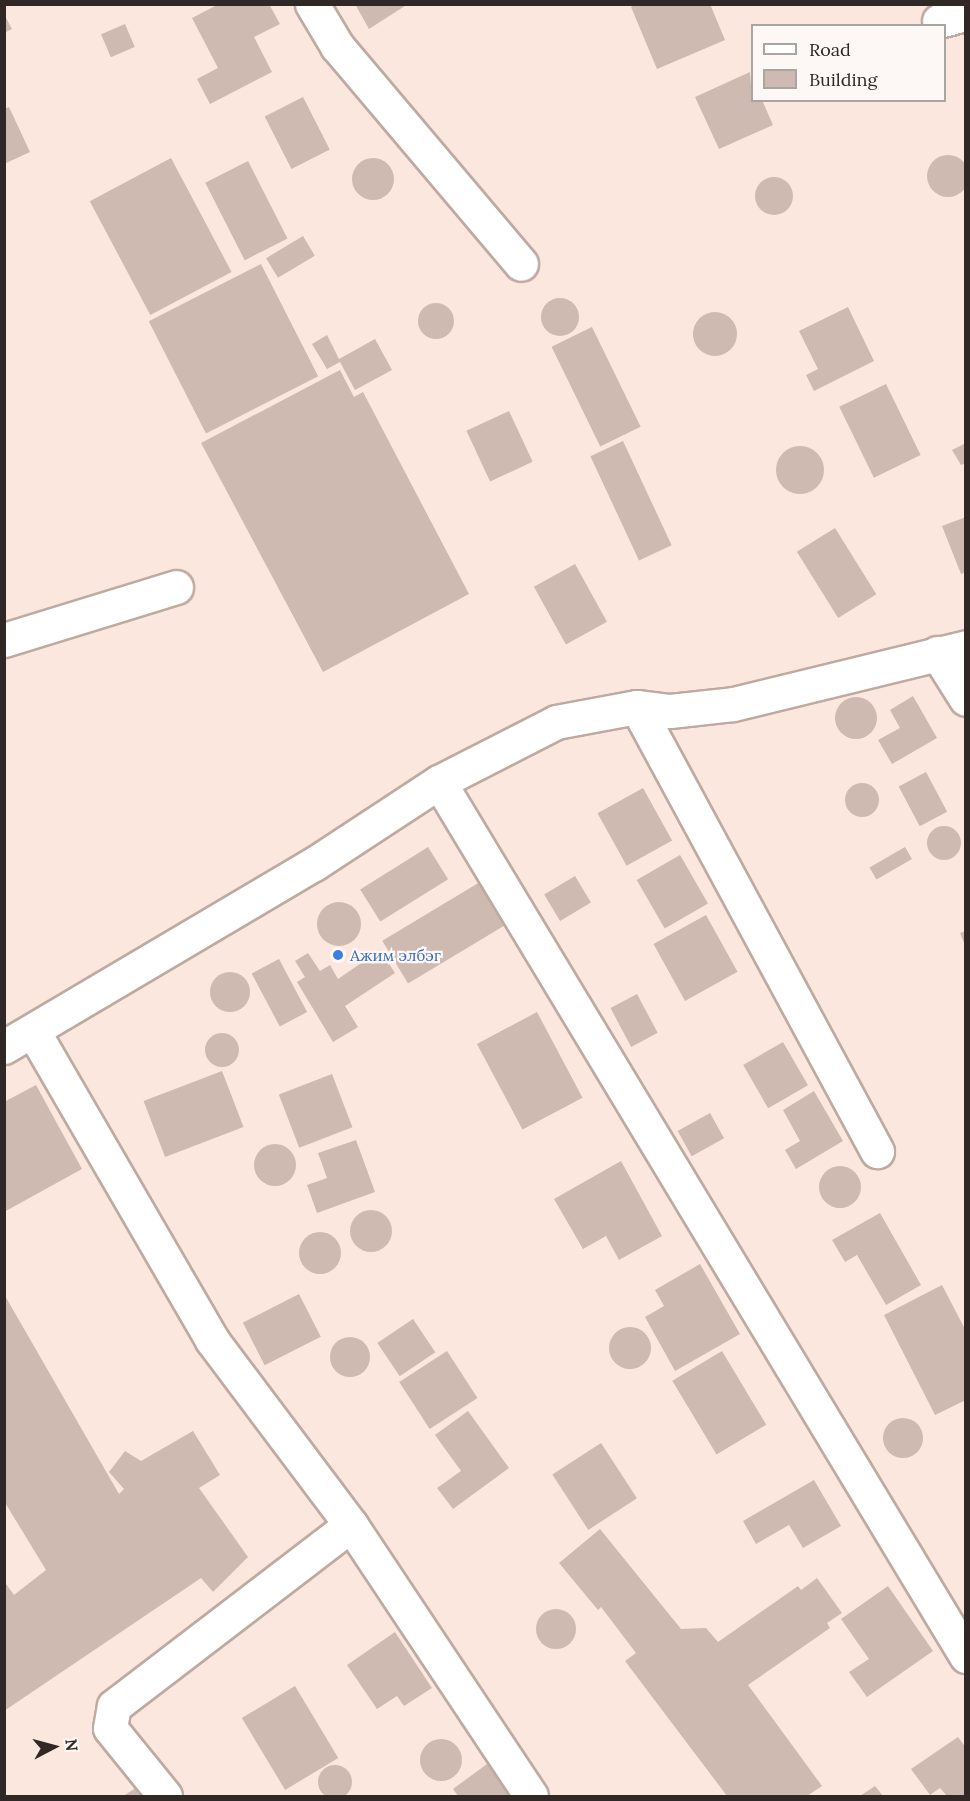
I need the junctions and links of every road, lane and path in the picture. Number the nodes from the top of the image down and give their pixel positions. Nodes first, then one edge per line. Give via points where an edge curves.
1 (312, 4) edge
2 (521, 264) dead end
3 (176, 587) dead end
4 (4, 640) edge
5 (951, 650) edge
6 (966, 699) edge
7 (637, 707) junction
8 (439, 782) junction
9 (33, 1031) junction
10 (4, 1047) edge
11 (877, 1152) dead end
12 (351, 1525) junction
13 (966, 1656) edge
14 (165, 1797) edge
15 (531, 1797) edge

1 - 2 street via 337,46
3 - 4 street
5 - 6 street
5 - 7 street via 733,704 670,711
7 - 8 street via 556,722
7 - 11 street
8 - 9 street via 314,864
8 - 13 street
9 - 10 street
9 - 12 street via 212,1340
12 - 14 street via 114,1706 110,1728
12 - 15 street

